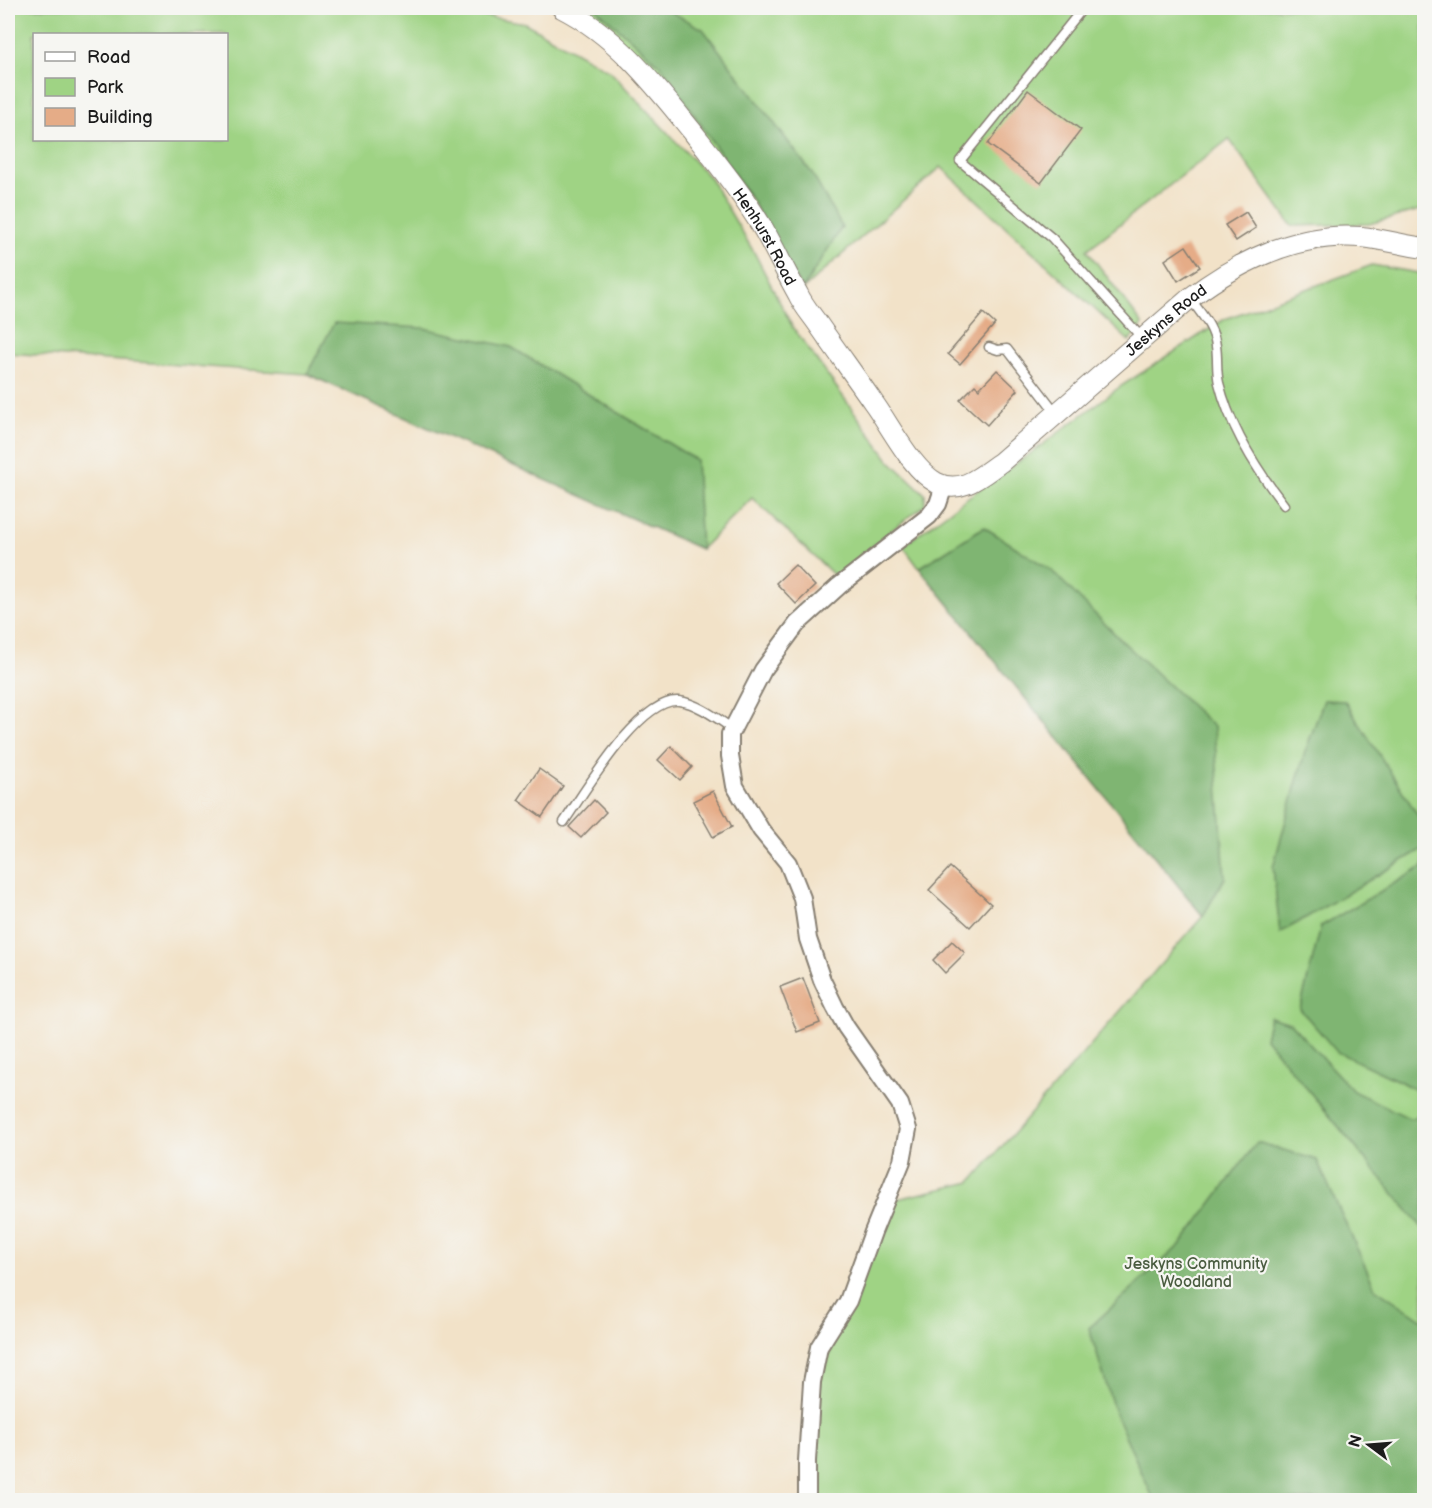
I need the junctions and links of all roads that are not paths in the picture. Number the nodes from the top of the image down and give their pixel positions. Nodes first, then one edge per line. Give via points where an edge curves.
1 (562, 8) edge
2 (1083, 8) edge
3 (1425, 248) edge
4 (1190, 298) junction
5 (1143, 339) junction
6 (989, 346) dead end
7 (1057, 414) junction
8 (944, 486) junction
9 (1284, 505) dead end
10 (733, 729) junction
11 (564, 822) dead end
12 (807, 1500) edge

1 - 8 street, Henhurst Road via 588,22 631,59 708,151 762,227 798,295 916,465
2 - 5 lane via 960,161 1052,238
3 - 4 street, Jeskyns Road via 1360,237 1307,241 1249,261
4 - 5 street, Jeskyns Road
4 - 9 lane via 1212,331 1218,381 1234,427
5 - 7 street, Jeskyns Road
6 - 7 lane via 1007,349
7 - 8 street, Jeskyns Road via 975,479 960,487
8 - 10 street via 929,516 797,624 763,670
10 - 11 lane via 686,702 661,705 624,736
10 - 12 street via 730,756 735,786 761,830 788,862 802,898 808,939 822,980 846,1027 900,1104 908,1129 902,1161 848,1301 819,1347 812,1382

